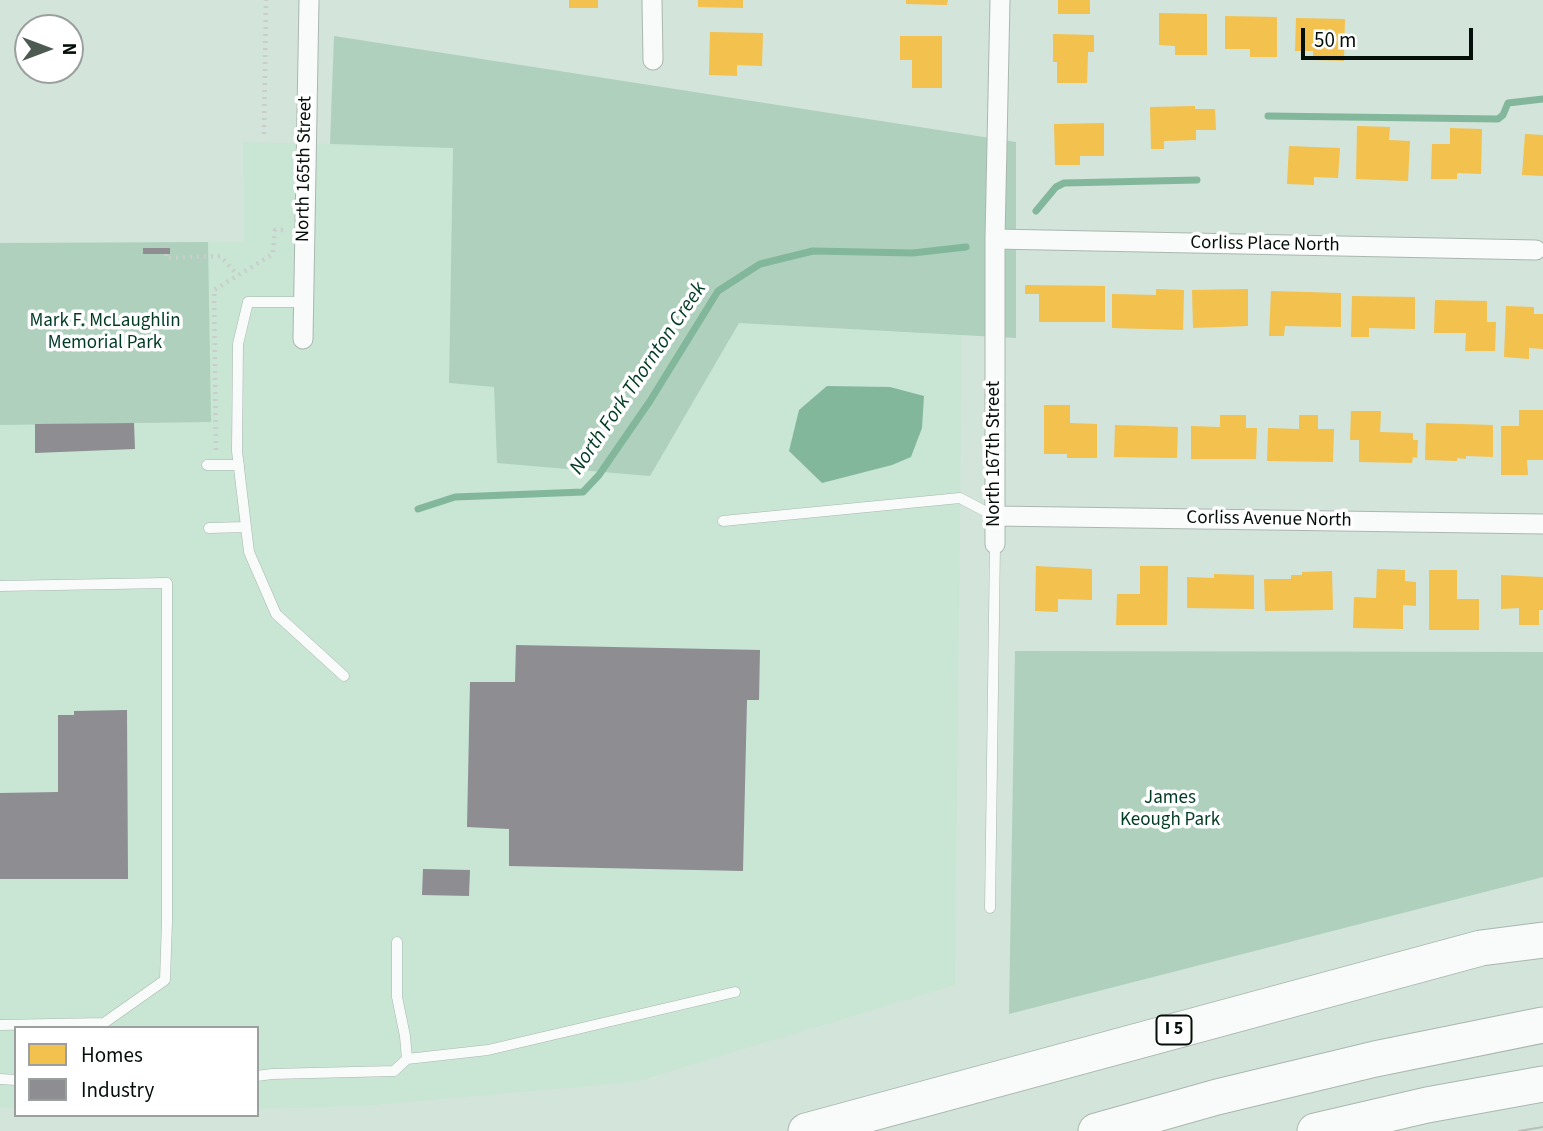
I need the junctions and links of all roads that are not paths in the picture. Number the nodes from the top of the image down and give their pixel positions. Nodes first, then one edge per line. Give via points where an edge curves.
1 (309, 0) edge
2 (652, 0) edge
3 (1000, 0) edge
4 (653, 60) dead end
5 (995, 239) junction
6 (1536, 250) dead end
7 (303, 302) junction
8 (303, 339) dead end
9 (207, 466) dead end
10 (239, 466) junction
11 (995, 516) junction
12 (723, 521) dead end
13 (1543, 524) edge
14 (246, 527) junction
15 (209, 528) dead end
16 (995, 544) joint
17 (0, 586) edge
18 (344, 676) dead end
19 (990, 908) dead end
20 (1543, 940) edge
21 (397, 942) dead end
22 (735, 992) dead end
23 (0, 1025) edge
24 (1543, 1025) edge
25 (407, 1059) junction
26 (259, 1076) edge
27 (1543, 1084) edge
28 (806, 1131) edge
29 (1096, 1131) edge
30 (1315, 1131) edge

1 - 7 street, North 165th Street
2 - 4 street
3 - 5 street, North 167th Street
5 - 6 street, Corliss Place North
5 - 11 street, North 167th Street
7 - 8 street, North 165th Street
7 - 10 lane via 248,303 237,344
9 - 10 lane
10 - 14 lane
11 - 12 lane via 960,499
11 - 13 street, Corliss Avenue North
11 - 16 street, North 167th Street
14 - 15 lane
14 - 18 lane via 249,552 276,614
16 - 19 lane, North 167th Street
17 - 23 lane via 167,583 165,980 104,1023
20 - 28 highway, I 5 via 1481,948
21 - 25 lane via 397,997
22 - 25 lane via 488,1050
24 - 29 highway via 1362,1062
25 - 26 lane via 394,1071
27 - 30 highway

